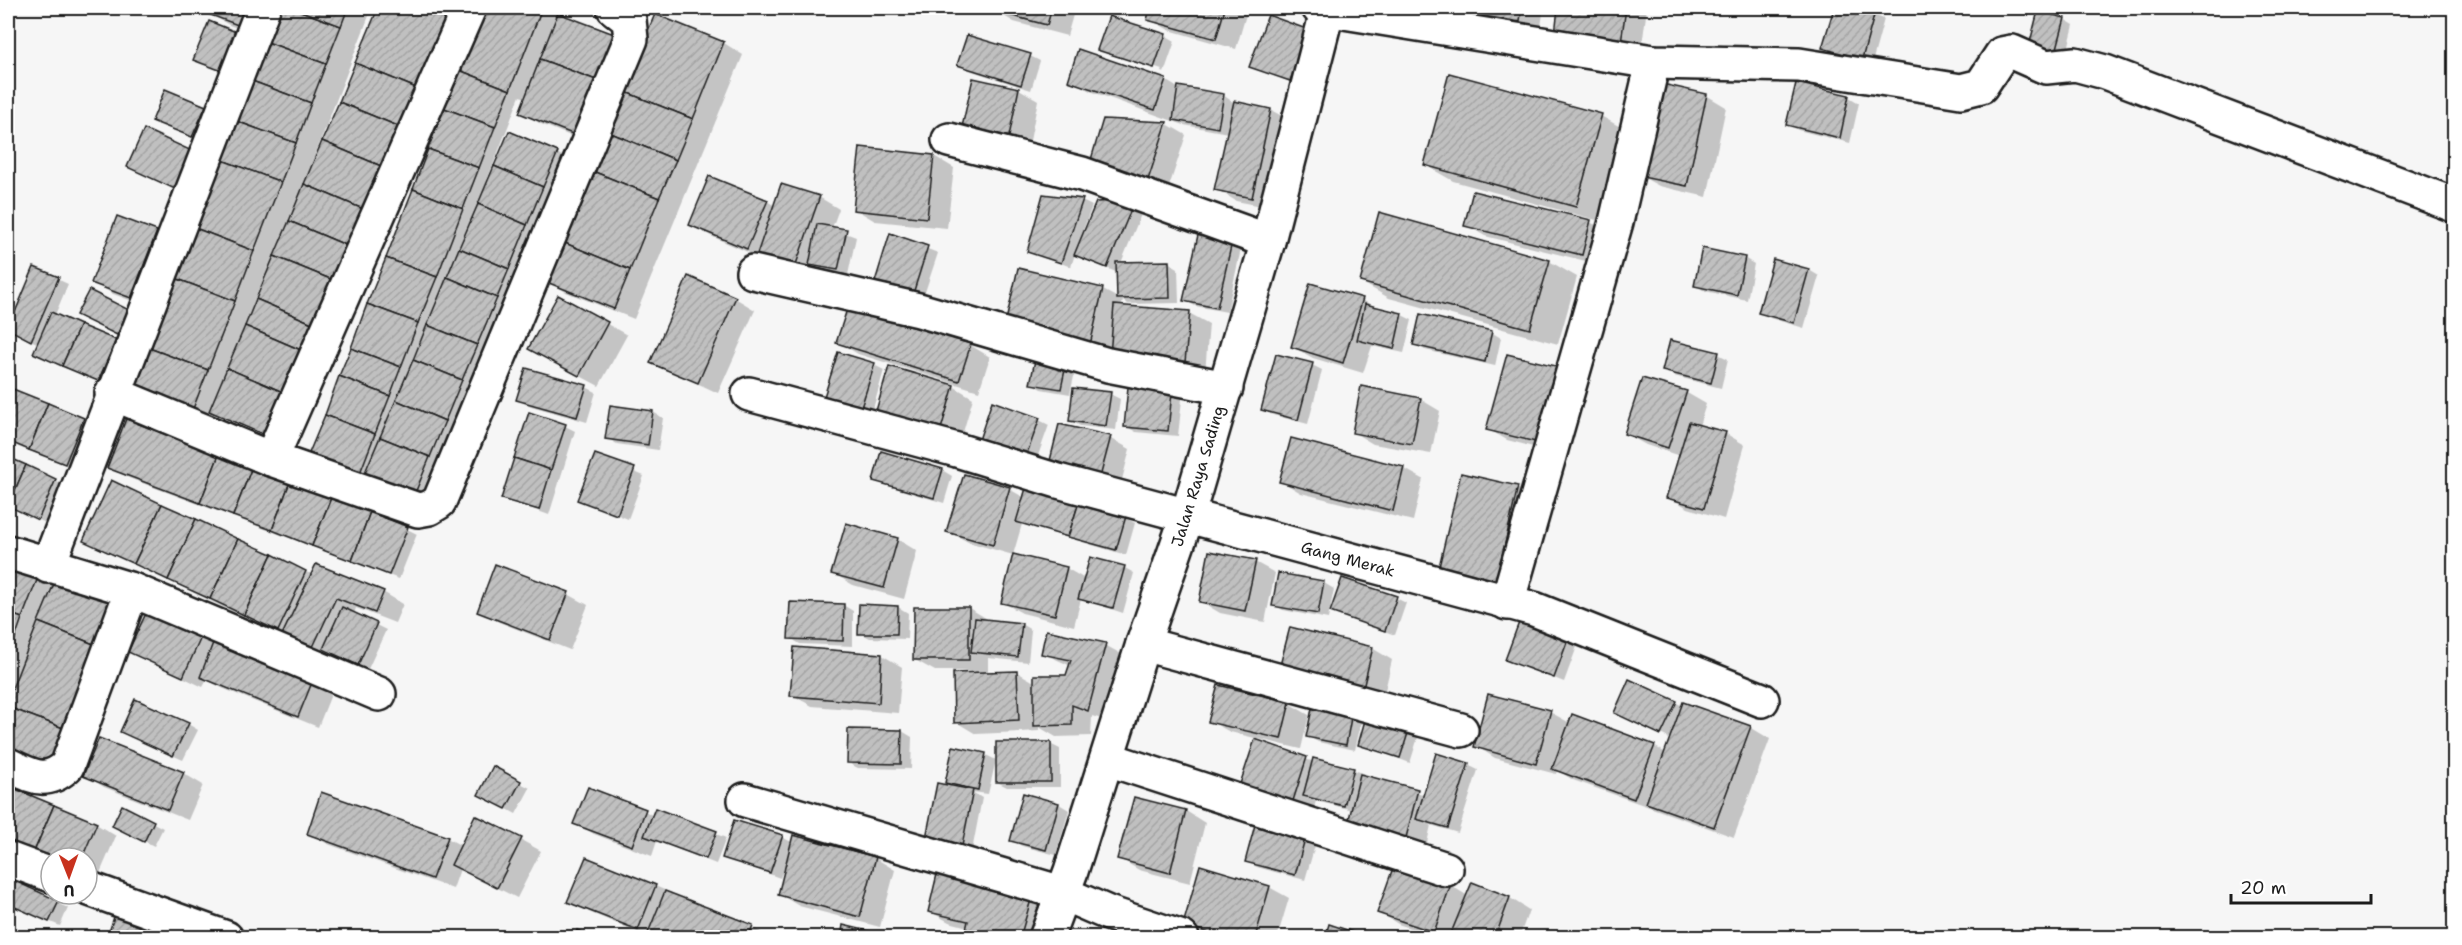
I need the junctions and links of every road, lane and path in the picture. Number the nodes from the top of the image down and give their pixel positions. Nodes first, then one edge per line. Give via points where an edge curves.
1 (263, 8) edge
2 (469, 8) edge
3 (614, 8) edge
4 (1325, 8) edge
5 (1653, 62) junction
6 (950, 140) dead end
7 (2454, 205) edge
8 (1268, 241) junction
9 (753, 272) dead end
10 (1226, 388) junction
11 (112, 393) junction
12 (749, 394) dead end
13 (271, 459) junction
14 (1188, 514) junction
15 (8, 552) edge
16 (48, 566) junction
17 (132, 590) junction
18 (1507, 603) junction
19 (1143, 644) junction
20 (379, 694) dead end
21 (1762, 700) dead end
22 (1461, 729) dead end
23 (1108, 759) junction
24 (8, 765) edge
25 (745, 800) dead end
26 (8, 859) edge
27 (1446, 869) dead end
28 (39, 871) edge
29 (99, 892) edge
30 (1062, 893) junction
31 (226, 938) edge
32 (1046, 938) edge
33 (1182, 938) edge

1 - 11 street
2 - 13 street
3 - 13 street via 629,20 631,39 439,502 418,510
4 - 5 street
4 - 8 street, Jalan Raya Sading
5 - 7 street via 1799,65 1961,91 1981,86 2005,52 2046,67 2075,64
5 - 18 street via 1616,222
6 - 8 street via 1082,174
8 - 10 street, Jalan Raya Sading
9 - 10 street via 919,310 1108,365
10 - 14 street, Jalan Raya Sading
11 - 13 street
11 - 16 street
12 - 14 street, Gang Merak
14 - 18 street, Gang Merak
14 - 19 street, Jalan Raya Sading
15 - 16 street
16 - 17 street
17 - 20 street
17 - 24 street via 66,766 55,776 36,777
18 - 21 street, Gang Merak via 1534,609
19 - 22 street
19 - 23 street, Jalan Raya Sading
23 - 27 street
23 - 30 street, Jalan Raya Sading
25 - 30 street
26 - 28 street
29 - 31 street
30 - 32 street, Jalan Raya Sading
30 - 33 street

